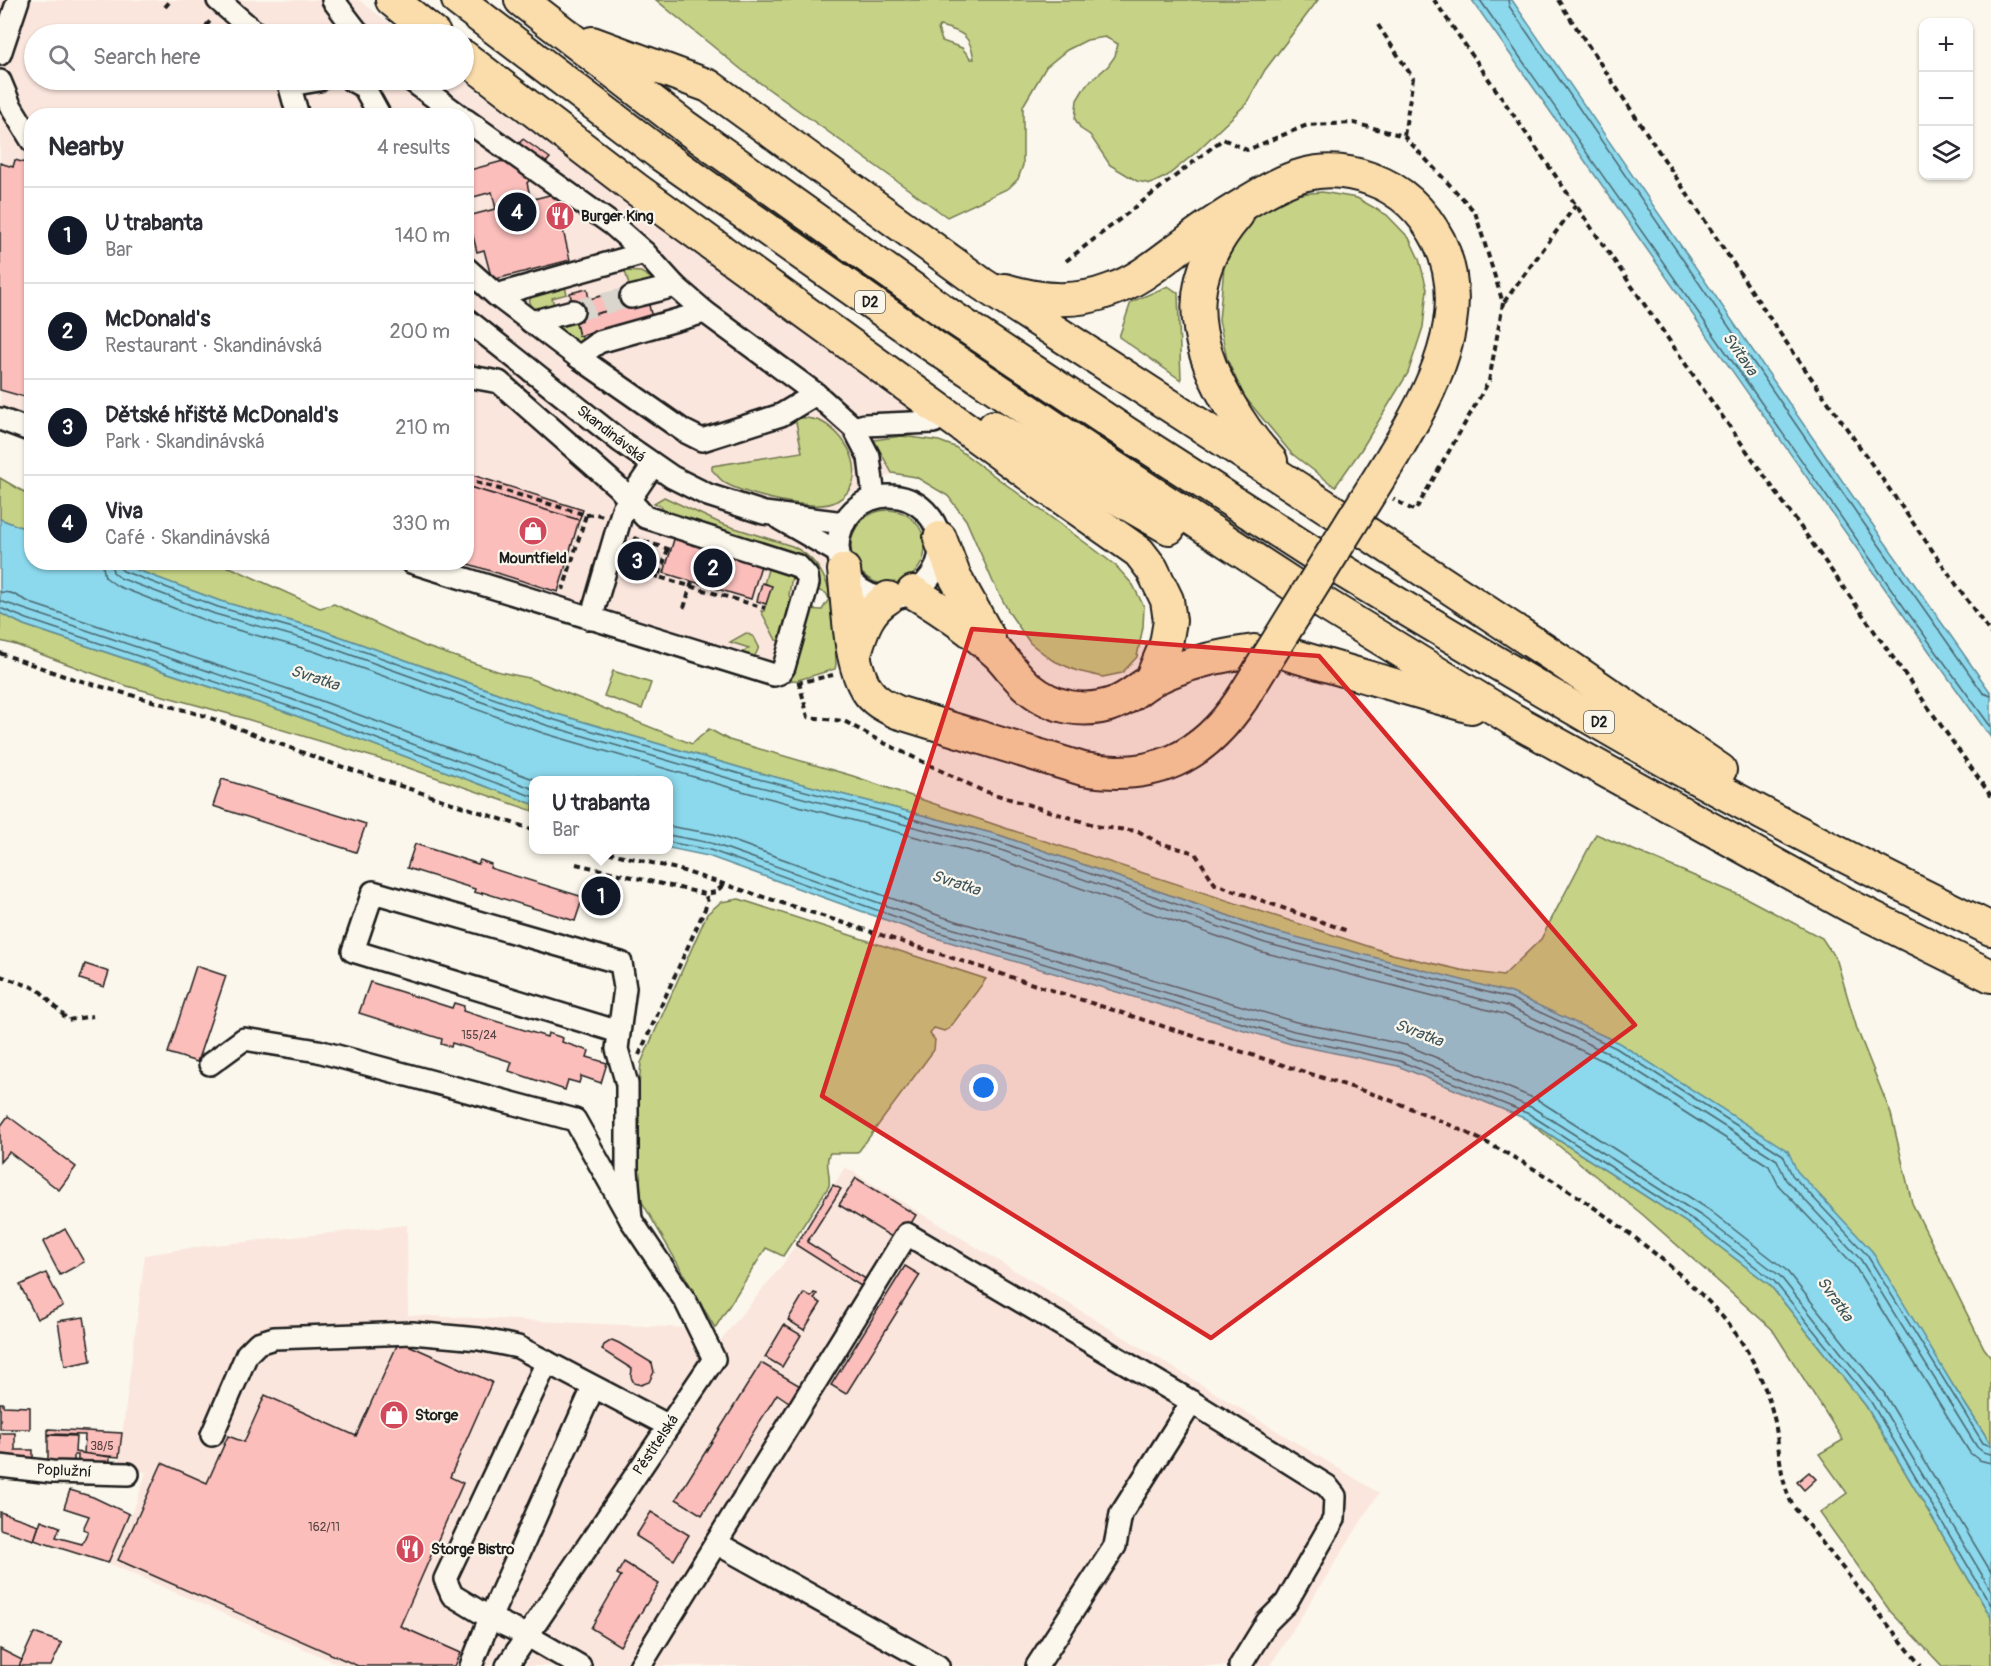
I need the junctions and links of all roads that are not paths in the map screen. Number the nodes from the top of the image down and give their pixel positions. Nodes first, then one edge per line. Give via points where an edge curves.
1 (18, 0) edge
2 (333, 0) edge
3 (392, 0) edge
4 (458, 0) edge
5 (521, 0) edge
6 (215, 9) edge
7 (240, 24) edge
8 (351, 24) edge
9 (422, 24) edge
10 (563, 33) junction
11 (0, 54) edge
12 (474, 65) edge
13 (0, 81) edge
14 (291, 90) edge
15 (366, 90) edge
16 (425, 90) edge
17 (296, 108) edge
18 (376, 108) edge
19 (449, 108) edge
20 (474, 126) edge
21 (24, 128) edge
22 (1249, 201) junction
23 (645, 253) junction
24 (474, 275) edge
25 (982, 284) junction
26 (675, 286) junction
27 (496, 295) junction
28 (631, 297) tunnel mouth
29 (573, 311) tunnel mouth
30 (705, 312) junction
31 (531, 322) junction
32 (474, 325) edge
33 (578, 357) junction
34 (474, 377) edge
35 (905, 382) junction
36 (816, 394) junction
37 (0, 419) edge
38 (934, 422) dead end
39 (24, 428) edge
40 (854, 428) junction
41 (653, 465) junction
42 (874, 498) junction
43 (629, 499) junction
44 (774, 516) junction
45 (844, 523) junction
46 (1367, 533) dead end
47 (940, 538) junction
48 (1314, 554) dead end
49 (842, 562) junction
50 (436, 570) edge
51 (1343, 571) dead end
52 (901, 595) junction
53 (1323, 603) dead end
54 (591, 619) junction
55 (1254, 651) dead end
56 (998, 655) junction
57 (1291, 655) dead end
58 (854, 657) junction
59 (1151, 680) junction
60 (1512, 719) junction
61 (1860, 865) junction
62 (1991, 929) edge
63 (1991, 976) edge
64 (619, 1032) junction
65 (210, 1064) dead end
66 (631, 1220) junction
67 (548, 1362) junction
68 (594, 1388) junction
69 (1191, 1402) junction
70 (669, 1426) junction
71 (212, 1435) dead end
72 (0, 1466) edge
73 (128, 1474) dead end
74 (716, 1543) junction
75 (490, 1618) junction
76 (528, 1636) junction
77 (471, 1666) edge
78 (507, 1666) edge
79 (580, 1666) edge
80 (640, 1666) edge
81 (938, 1666) edge
82 (1037, 1666) edge
83 (1240, 1666) edge

1 - 11 street
2 - 8 street
3 - 9 highway
4 - 35 highway, D2 via 663,156 1292,591
5 - 10 highway, D2
6 - 7 street
10 - 25 highway via 709,86
10 - 48 highway, D2 via 684,126 952,317
12 - 35 highway via 636,189
13 - 21 street
14 - 17 street
15 - 18 street
16 - 19 street
20 - 23 street via 613,225
22 - 25 highway via 1144,274 1103,293 1050,300
22 - 25 highway via 1219,239 1203,272 1197,304 1204,352 1250,438 1288,477 1330,510
22 - 58 highway, bridge via 1291,178 1316,172 1361,175 1394,189 1420,211 1443,250 1451,297 1450,324 1425,401 1242,699 1217,732 1190,754 1154,769 1111,773 1083,769 897,712 879,703 866,690
23 - 26 street
23 - 27 street
24 - 27 street
26 - 28 street
26 - 30 street
27 - 31 street
29 - 31 street
30 - 33 street via 599,342
30 - 36 street
31 - 33 street
32 - 41 street, Skandinávská
33 - 36 street via 702,440 781,415
34 - 43 street via 499,382
35 - 59 highway via 1140,552 1167,600 1170,621 1166,644
36 - 40 street
37 - 39 street
38 - 40 street
40 - 42 street via 869,457
41 - 43 street
41 - 44 street, Skandinávská via 708,495
42 - 45 street via 852,512
42 - 47 street via 903,497 916,503 927,512
43 - 54 street
43 - 54 street via 645,517 791,562 804,571 808,583 784,667 774,675
44 - 45 street, Skandinávská
44 - 49 street, Skandinávská
45 - 49 street via 839,543
46 - 61 highway
47 - 52 street via 932,574 924,584
47 - 56 highway via 954,575
49 - 52 street via 862,590 875,596
49 - 58 highway
50 - 54 street
51 - 61 highway, D2 via 1670,763
52 - 56 highway via 944,610
52 - 58 highway via 875,608 867,618
53 - 60 highway, D2
55 - 59 highway via 1198,661
56 - 59 highway via 1043,698 1076,708 1115,703
57 - 60 highway
60 - 63 highway, D2 via 1852,907
61 - 62 highway, D2
64 - 64 street via 625,988 621,963 373,892 353,951
64 - 66 street via 617,1049 627,1084
65 - 66 street via 244,1040 318,1051 575,1120
66 - 70 street, Pěstitelská via 686,1302 714,1359
67 - 68 street
67 - 71 street via 518,1347 412,1333 274,1338 258,1343 247,1354
67 - 75 street via 445,1579 452,1595
68 - 70 street
68 - 75 street
69 - 74 street via 908,1233
69 - 82 street via 1121,1514 1115,1546
69 - 83 street via 1328,1486 1335,1496 1334,1519 1286,1603 1268,1622
70 - 76 street, Pěstitelská
72 - 73 street, Poplužní
74 - 80 street
74 - 81 street
75 - 76 street
75 - 77 street
76 - 78 street, Pěstitelská
76 - 79 street

